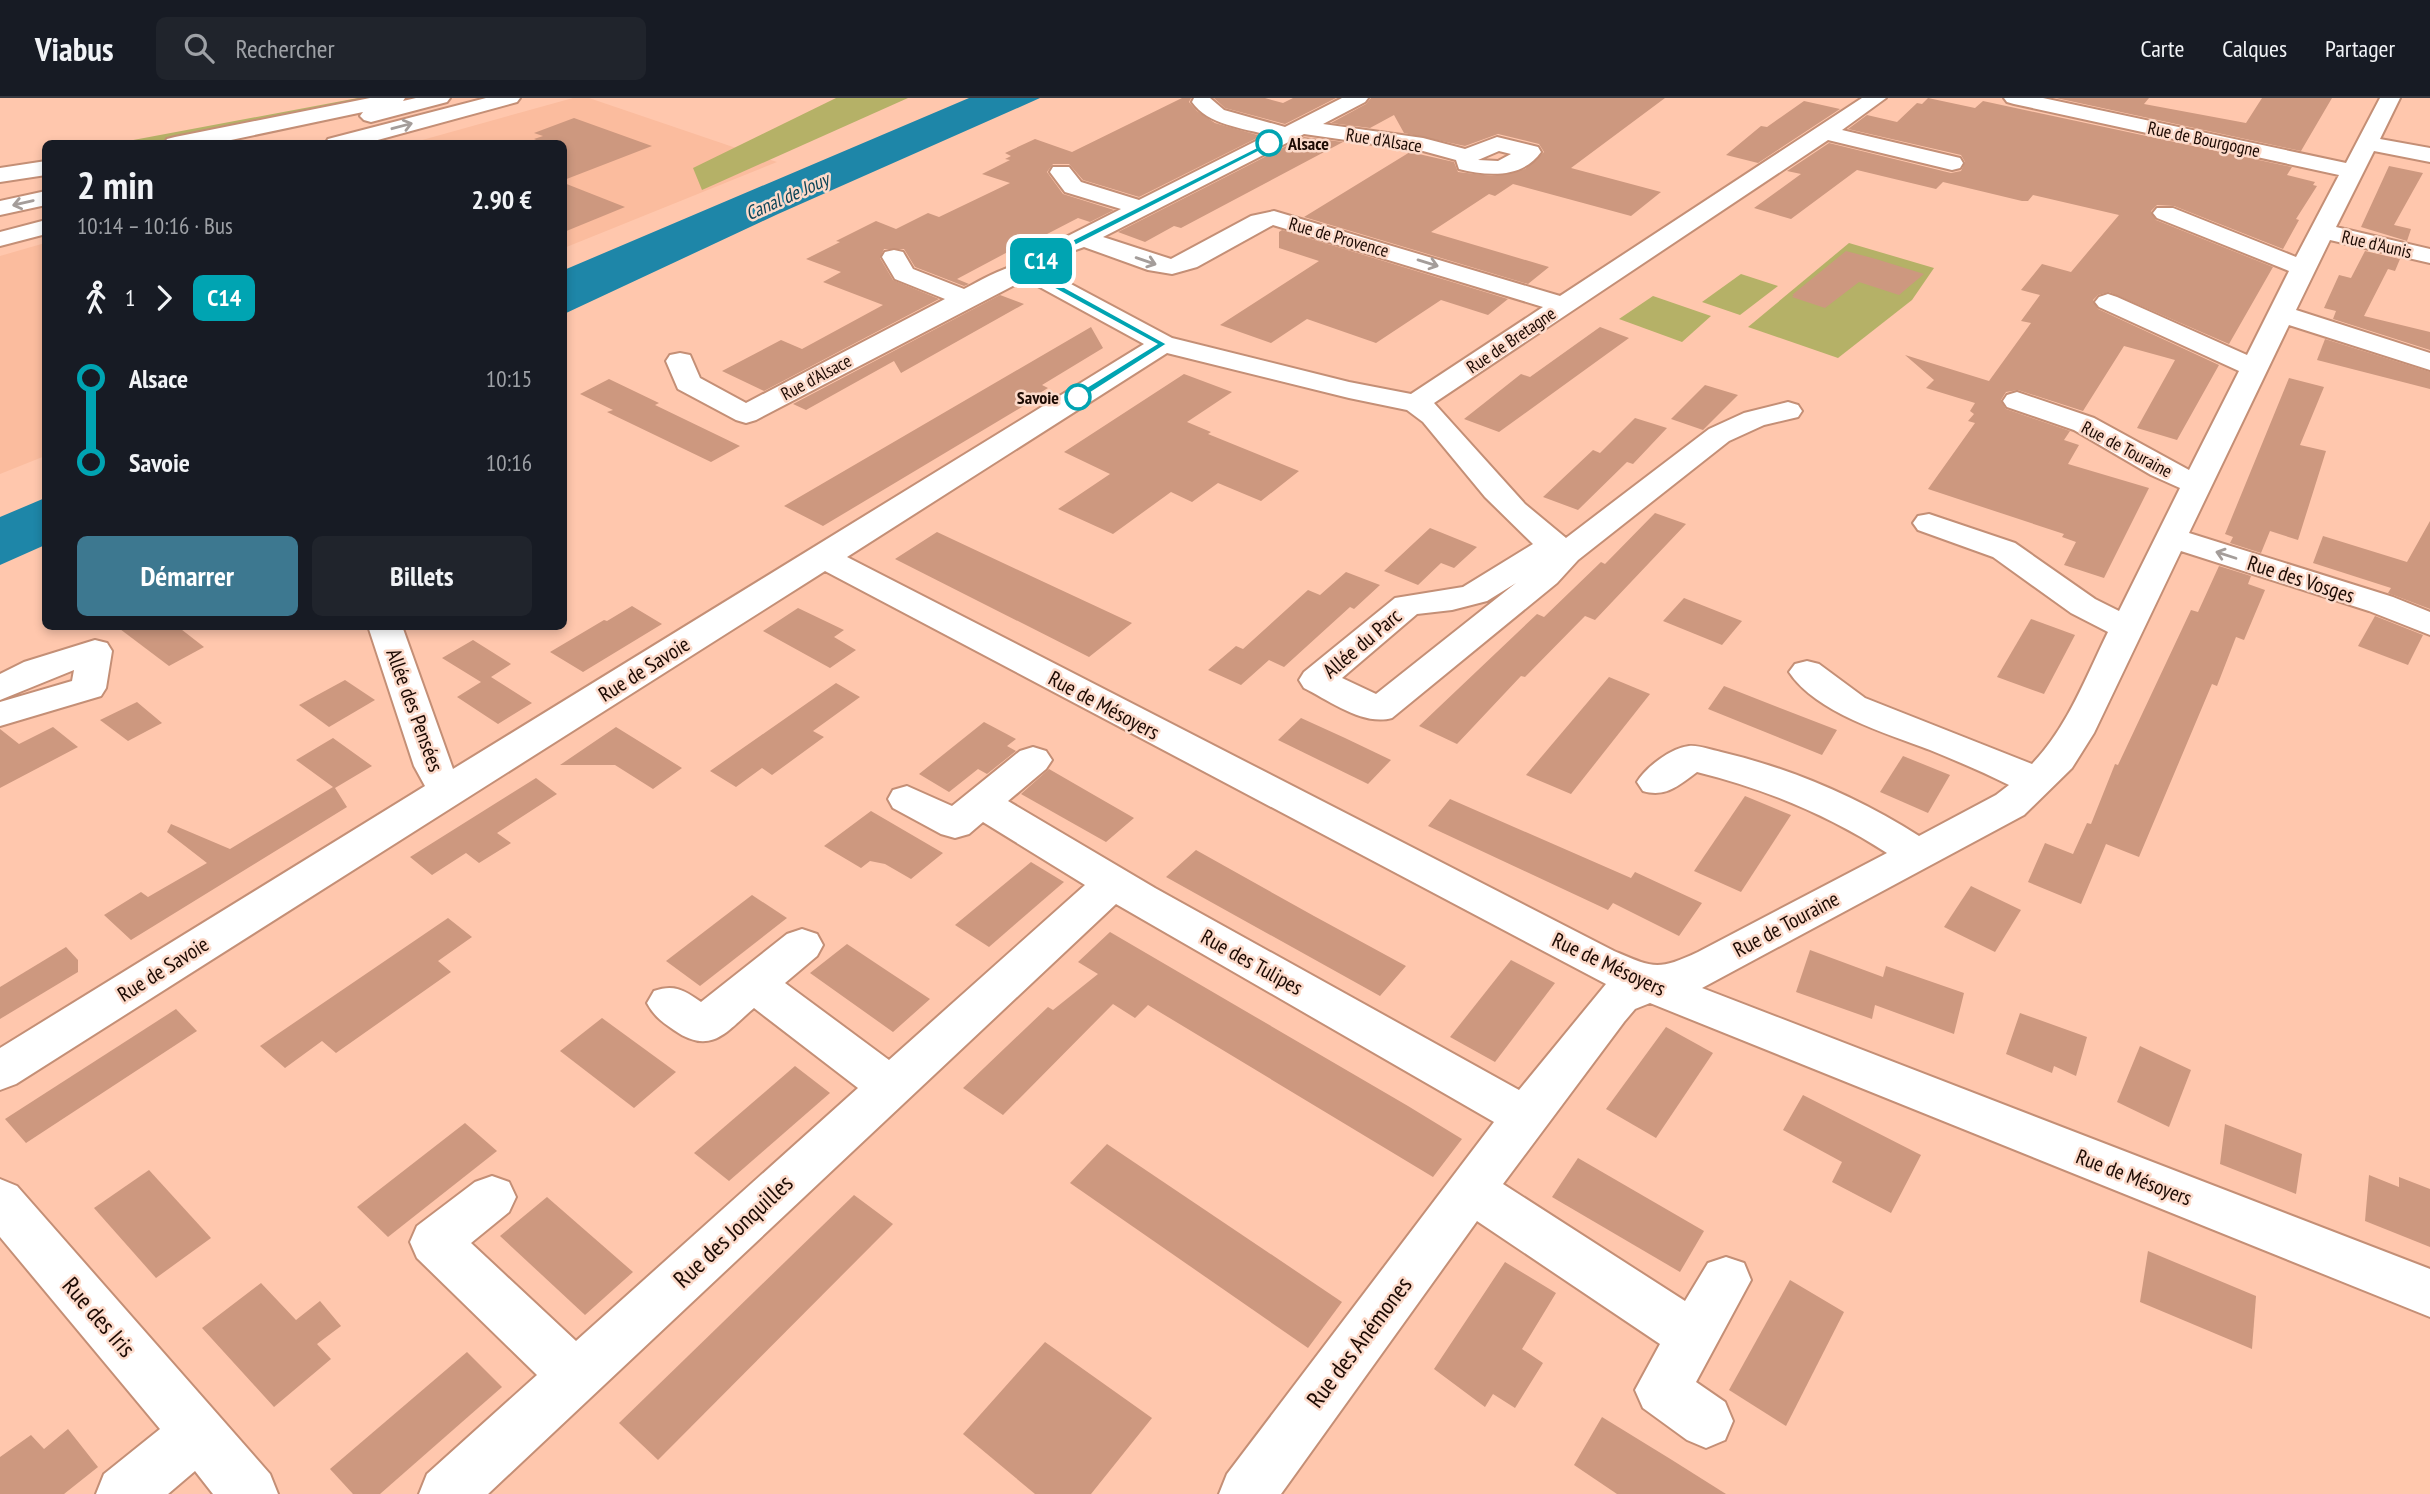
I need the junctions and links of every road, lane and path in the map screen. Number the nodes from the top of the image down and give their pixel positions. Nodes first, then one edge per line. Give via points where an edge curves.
1 (395, 98) edge
2 (440, 98) edge
3 (510, 98) edge
4 (1359, 98) edge
5 (1876, 98) edge
6 (2014, 98) edge
7 (2390, 98) edge
8 (1202, 102) dead end
9 (2059, 102) edge
10 (1294, 131) junction
11 (1823, 132) junction
12 (196, 140) edge
13 (277, 140) edge
14 (351, 140) edge
15 (2430, 155) edge
16 (1467, 156) dead end
17 (2360, 157) junction
18 (1952, 163) dead end
19 (42, 169) edge
20 (1061, 172) dead end
21 (0, 176) edge
22 (42, 199) edge
23 (0, 208) edge
24 (1141, 208) junction
25 (2165, 213) dead end
26 (42, 217) edge
27 (0, 227) edge
28 (42, 228) edge
29 (2323, 231) junction
30 (1082, 238) junction
31 (0, 239) edge
32 (2430, 256) edge
33 (894, 257) dead end
34 (2302, 268) junction
35 (1037, 270) junction
36 (965, 298) junction
37 (2108, 302) dead end
38 (1564, 305) junction
39 (2282, 314) junction
40 (1163, 344) junction
41 (680, 361) dead end
42 (2430, 362) edge
43 (2254, 367) junction
44 (2017, 401) dead end
45 (1416, 403) junction
46 (1788, 411) dead end
47 (2197, 484) junction
48 (1929, 523) dead end
49 (2171, 538) junction
50 (1560, 550) junction
51 (823, 557) junction
52 (1475, 594) junction
53 (1509, 603) junction
54 (2430, 625) edge
55 (2127, 628) junction
56 (386, 630) edge
57 (1807, 671) dead end
58 (0, 688) edge
59 (0, 714) edge
60 (1033, 760) dead end
61 (1656, 782) dead end
62 (2037, 782) junction
63 (451, 789) junction
64 (907, 799) dead end
65 (981, 803) junction
66 (1919, 855) junction
67 (1114, 883) junction
68 (802, 945) dead end
69 (754, 984) junction
70 (1650, 984) junction
71 (669, 1003) dead end
72 (0, 1071) edge
73 (891, 1087) junction
74 (1525, 1117) junction
75 (1473, 1191) junction
76 (492, 1197) dead end
77 (0, 1201) edge
78 (1726, 1280) dead end
79 (2430, 1293) edge
80 (1693, 1336) junction
81 (575, 1376) junction
82 (1706, 1422) dead end
83 (198, 1433) junction
84 (124, 1494) edge
85 (250, 1494) edge
86 (447, 1494) edge
87 (1247, 1494) edge

1 - 12 main road
2 - 13 main road
14 -> 3 main road
4 - 10 main road, Rue d'Alsace
5 - 11 main road, Rue de Bretagne
6 - 9 main road, Rue de Bourgogne
7 - 17 main road, Rue de Touraine
8 - 10 main road, Rue d'Alsace via 1217,114
9 - 17 main road, Rue de Bourgogne
10 - 16 main road, Rue d'Alsace via 1423,145
10 - 24 main road, Rue d'Alsace
11 - 18 main road
11 - 38 main road, Rue de Bretagne
15 - 17 main road
17 - 29 main road, Rue de Touraine
19 - 21 main road
20 - 24 main road via 1073,187
22 -> 23 main road
24 - 30 main road, Rue d'Alsace
25 - 34 main road
26 - 27 main road
28 - 31 main road
29 - 32 main road, Rue d'Aunis
29 - 34 main road, Rue de Touraine
30 - 35 main road, Rue d'Alsace via 1048,256
30 -> 38 main road, Rue de Provence via 1172,267 1259,221 1274,218
33 - 36 main road via 904,274
34 - 39 main road, Rue de Touraine
35 - 36 main road, Rue d'Alsace via 1011,275
35 - 40 main road via 1045,280
36 - 41 main road, Rue d'Alsace via 746,414 688,383
37 - 43 main road
38 - 45 main road, Rue de Bretagne
39 - 42 main road
39 - 43 main road, Rue de Touraine
40 - 45 main road
40 - 51 main road, Rue de Savoie
43 - 47 main road, Rue de Touraine
44 - 47 main road, Rue de Touraine via 2084,424
45 - 50 main road via 1433,416 1528,524
46 - 50 main road, Allée du Parc via 1718,435
47 - 49 main road, Rue de Touraine
48 - 55 main road via 2004,550 2083,606
54 -> 49 main road, Rue des Vosges via 2381,604
49 - 55 main road, Rue de Touraine
50 - 52 main road, Allée du Parc
50 - 53 main road, Allée du Parc via 1545,576
51 - 63 main road, Rue de Savoie
51 - 70 main road, Rue de Mésoyers via 1563,944
52 - 53 main road, Allée du Parc
52 - 53 main road, Allée du Parc via 1407,605 1317,680 1379,710
55 - 62 main road, Rue de Touraine via 2077,733
56 - 63 main road, Allée des Pensées via 433,766
57 - 62 main road via 1852,706
58 - 59 main road via 36,670 95,651 88,688
60 - 65 main road
61 - 66 main road via 1691,758 1752,772 1868,821
62 - 66 main road, Rue de Touraine via 2010,805
63 - 72 main road, Rue de Savoie
64 - 65 main road via 955,824
65 - 67 main road, Rue des Tulipes
66 - 70 main road, Rue de Touraine via 1713,964
67 - 73 main road, Rue des Jonquilles
67 - 74 main road, Rue des Tulipes
68 - 69 main road
69 - 71 main road via 702,1026
69 - 73 main road
70 - 74 main road, Rue des Anémones via 1620,997
70 - 79 main road, Rue de Mésoyers
73 - 81 main road, Rue des Jonquilles
74 - 75 main road, Rue des Anémones
75 - 80 main road
75 - 87 main road, Rue des Anémones
76 - 81 main road via 435,1242
77 - 83 main road, Rue des Iris
78 - 80 main road
80 - 82 main road via 1662,1390
81 - 86 main road, Rue des Jonquilles
83 - 84 main road
83 - 85 main road, Rue des Iris

